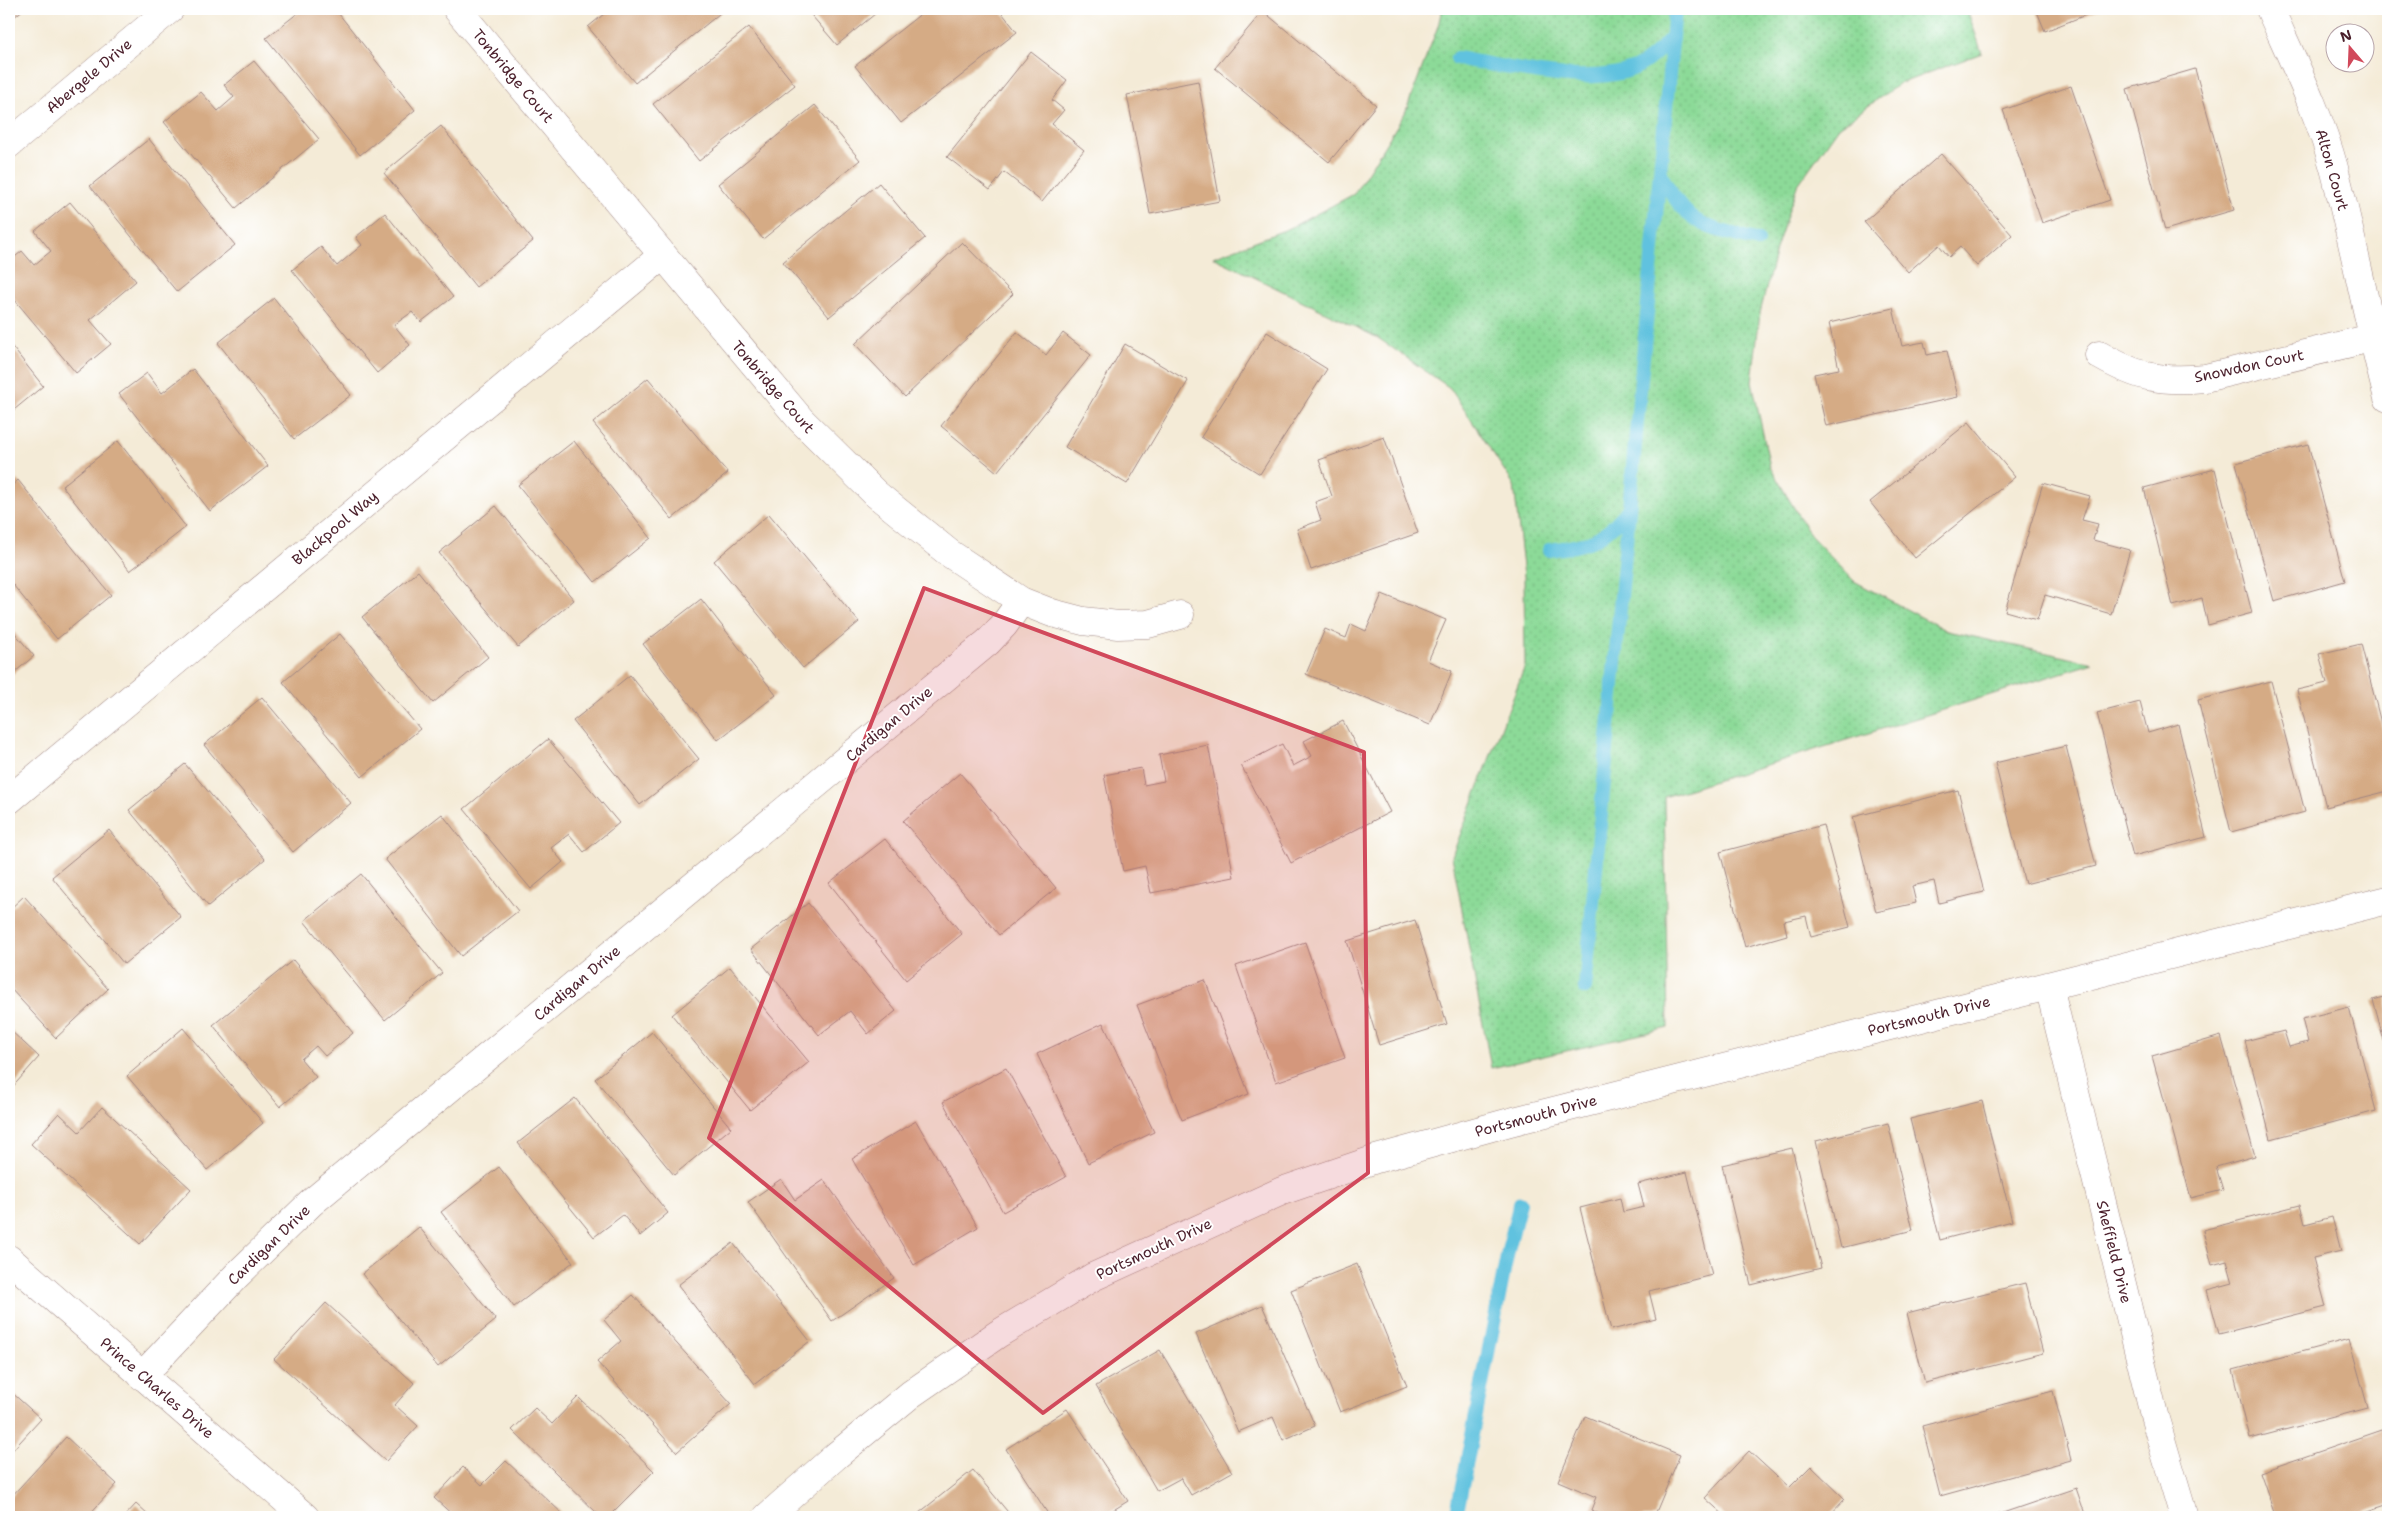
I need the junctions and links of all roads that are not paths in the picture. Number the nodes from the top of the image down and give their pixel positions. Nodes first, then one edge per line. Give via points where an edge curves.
1 (170, 9) edge
2 (457, 9) edge
3 (2270, 9) edge
4 (9, 144) edge
5 (662, 256) junction
6 (2380, 336) edge
7 (2099, 355) dead end
8 (2388, 398) edge
9 (1022, 601) junction
10 (1180, 615) dead end
11 (9, 800) edge
12 (2388, 900) edge
13 (2049, 986) junction
14 (9, 1259) edge
15 (142, 1376) junction
16 (306, 1517) edge
17 (767, 1517) edge
18 (2184, 1517) edge

1 - 4 street, Abergele Drive
2 - 5 street, Tonbridge Court
3 - 6 street, Alton Court via 2322,130
5 - 9 street, Tonbridge Court via 801,420 837,457 876,494 949,553
5 - 11 street, Blackpool Way
6 - 7 street, Snowdon Court via 2205,378 2176,381 2150,378 2122,369
6 - 8 street, Alton Court
9 - 10 street, Tonbridge Court via 1083,621 1118,625 1148,624
9 - 15 street, Cardigan Drive via 988,642 311,1204 236,1276
12 - 13 street, Portsmouth Drive
13 - 17 street, Portsmouth Drive via 1510,1122 1376,1159 1282,1191 1093,1277 998,1334 911,1394
13 - 18 street, Sheffield Drive via 2155,1419
14 - 15 street, Prince Charles Drive
15 - 16 street, Prince Charles Drive

